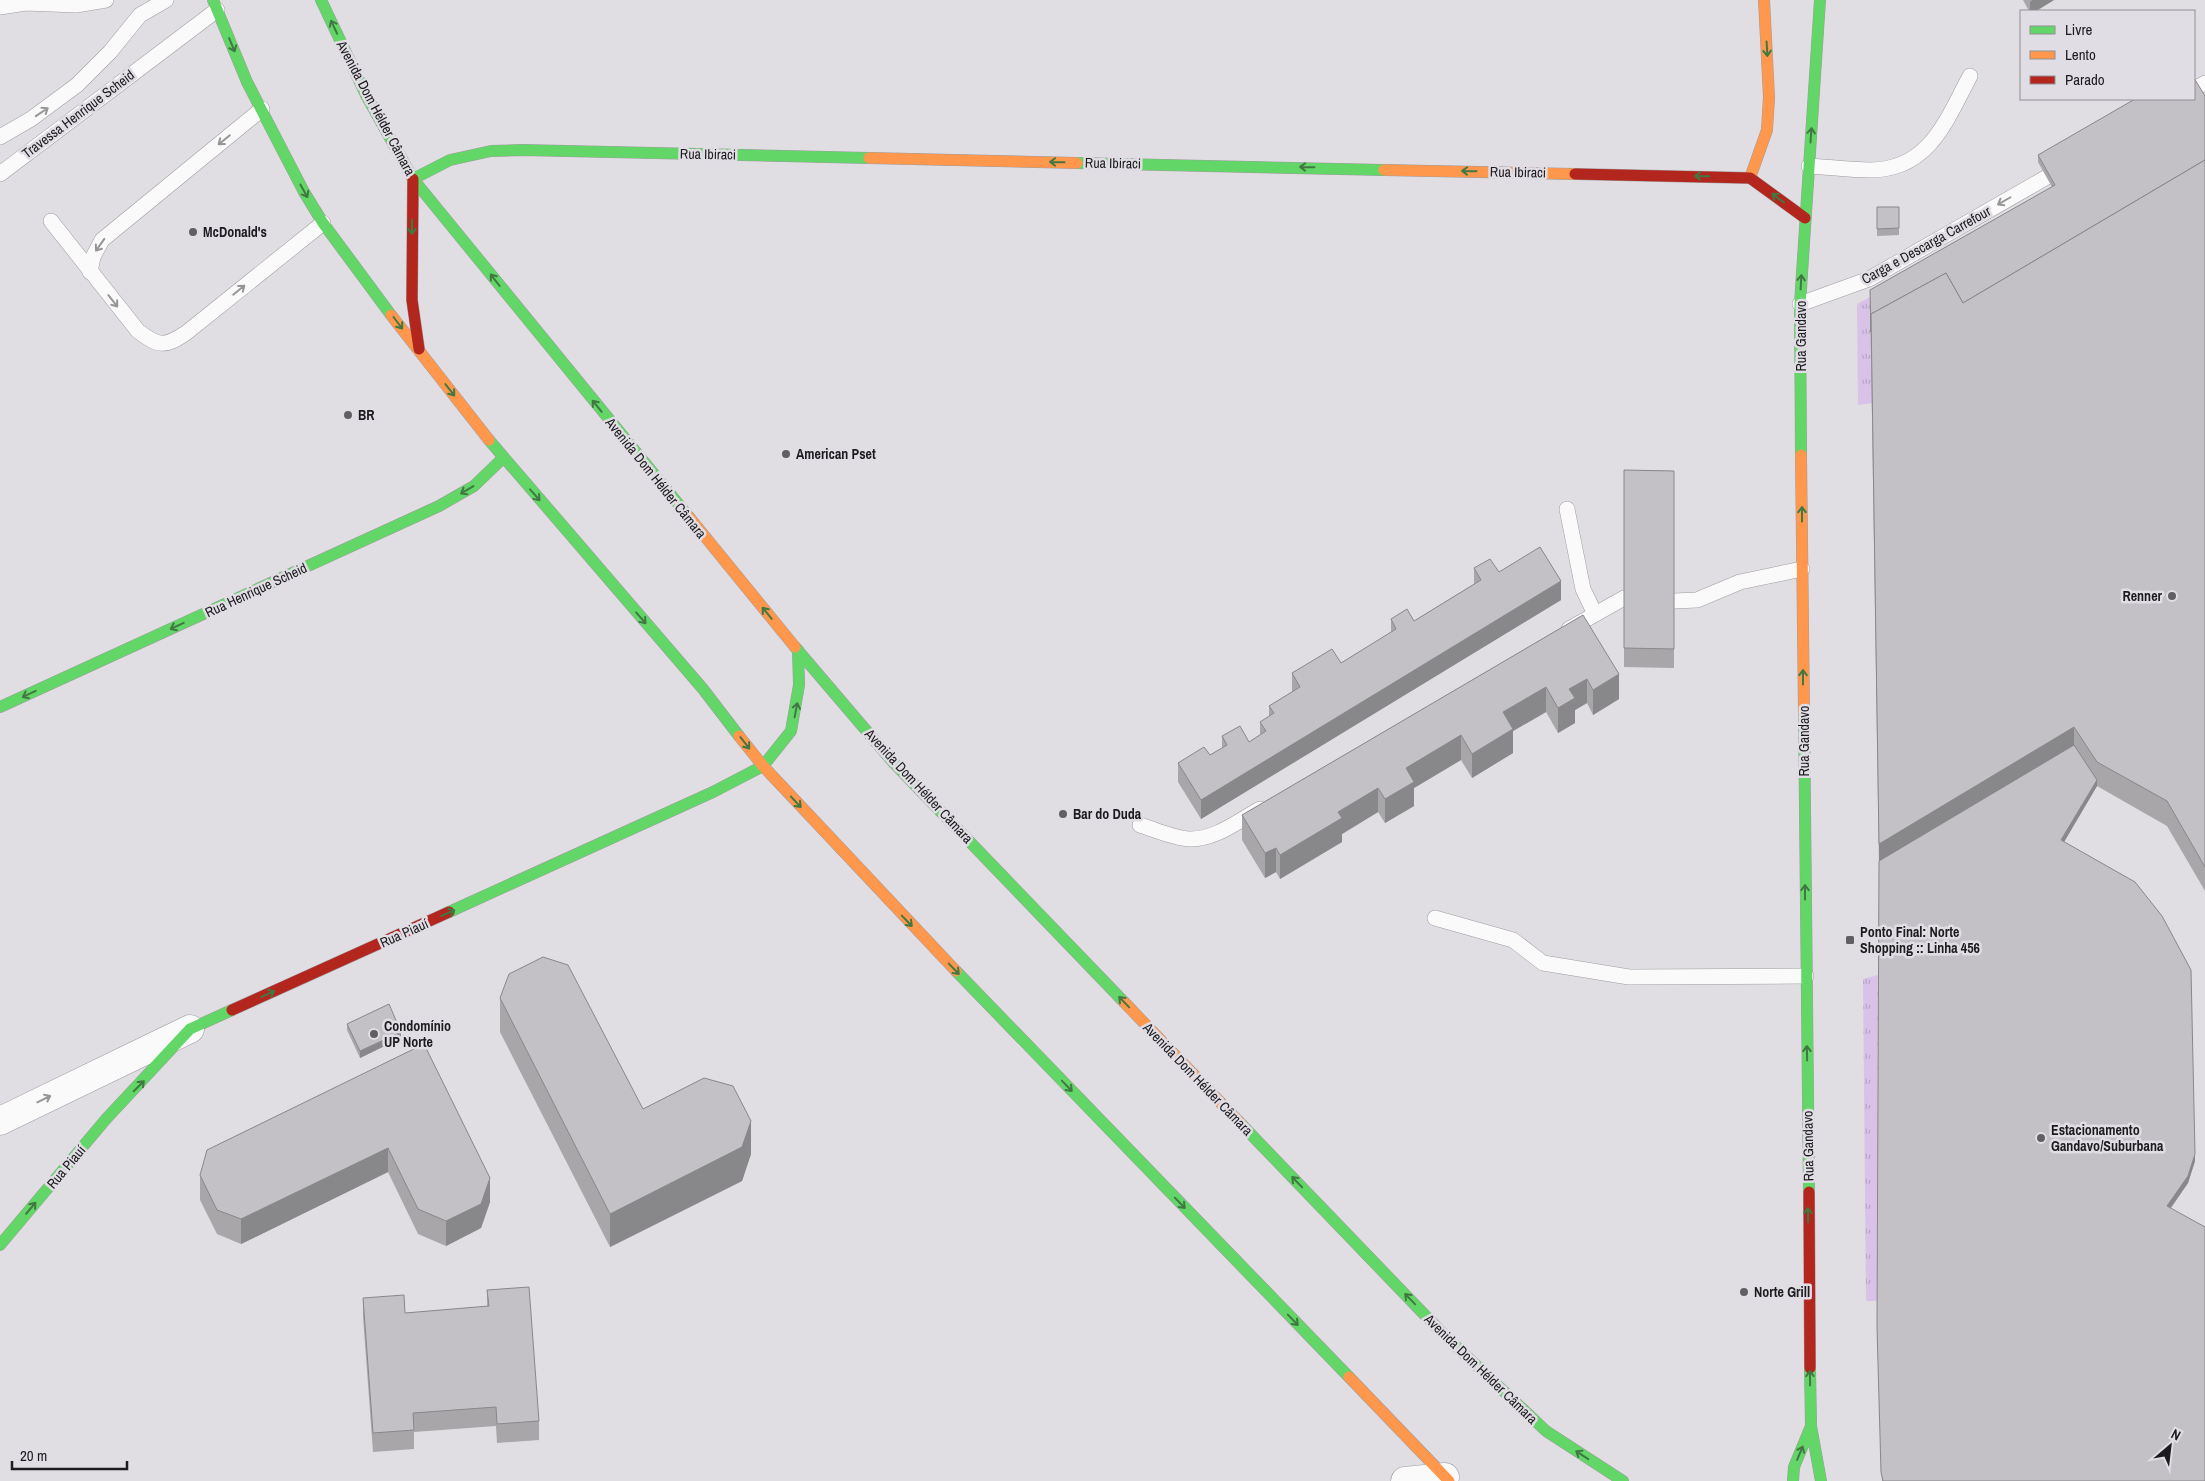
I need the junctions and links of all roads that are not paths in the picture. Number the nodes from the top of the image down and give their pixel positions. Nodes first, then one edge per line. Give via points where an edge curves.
1 (106, 0) edge
2 (166, 0) edge
3 (321, 0) edge
4 (1764, 0) edge
5 (1818, 2) edge
6 (216, 5) edge
7 (0, 7) edge
8 (1970, 76) dead end
9 (262, 109) junction
10 (0, 137) edge
11 (1809, 166) junction
12 (0, 174) edge
13 (2047, 177) edge
14 (413, 178) junction
15 (1750, 178) junction
16 (1805, 218) junction
17 (51, 221) dead end
18 (323, 222) junction
19 (90, 272) junction
20 (1800, 304) junction
21 (420, 352) junction
22 (503, 458) junction
23 (1567, 509) dead end
24 (1802, 570) junction
25 (1624, 598) edge
26 (1674, 601) edge
27 (1595, 614) junction
28 (1552, 639) edge
29 (798, 650) junction
30 (0, 707) edge
31 (763, 766) junction
32 (1272, 801) edge
33 (1140, 825) dead end
34 (1435, 918) dead end
35 (1806, 976) junction
36 (190, 1028) junction
37 (0, 1121) edge
38 (0, 1245) edge
39 (1811, 1426) junction
40 (1447, 1479) edge
41 (1405, 1481) edge
42 (1409, 1481) edge
43 (1623, 1481) edge
44 (1793, 1481) edge
45 (1821, 1481) edge

1 - 7 lane
10 -> 2 lane via 77,85 140,15
14 -> 3 street, Avenida Dom Hélder Câmara via 366,95
4 -> 15 street via 1769,97 1767,130
11 -> 5 street, Rua Gandavo
6 -> 9 street via 247,82
6 - 12 lane, Travessa Henrique Scheid
8 - 11 lane via 1940,132 1924,151 1906,163 1871,170
9 -> 18 street
9 -> 19 lane via 102,240
11 - 16 street, Rua Gandavo
13 -> 20 lane, Carga e Descarga Carrefour via 1869,279
15 -> 14 street, Rua Ibiraci via 522,150 490,151 450,160
14 -> 21 street via 412,300
29 -> 14 street, Avenida Dom Hélder Câmara
16 -> 15 street
20 -> 16 street, Rua Gandavo
17 - 19 lane
19 -> 18 lane via 138,331 147,338 169,344
18 -> 21 street
24 -> 20 street, Rua Gandavo
21 -> 22 street
22 -> 30 street, Rua Henrique Scheid via 474,486 439,506
22 -> 31 street via 703,689
23 - 27 lane via 1583,589
24 - 26 lane via 1740,582 1697,600
35 -> 24 street, Rua Gandavo
25 - 27 lane
27 - 28 lane
31 -> 29 street, Rua Piauí via 791,731 799,685
43 -> 29 street, Avenida Dom Hélder Câmara via 1546,1432 1445,1336 893,762
36 -> 31 street, Rua Piauí via 541,871
31 -> 40 street via 908,922
32 - 33 lane via 1203,838 1188,839
34 - 35 lane via 1513,940 1543,963 1629,977
39 -> 35 street, Rua Gandavo
37 -> 36 street
38 -> 36 street, Rua Piauí via 106,1119
44 -> 39 street via 1794,1467
39 - 45 street, Rua Gandavo
40 - 42 street
41 - 42 street

